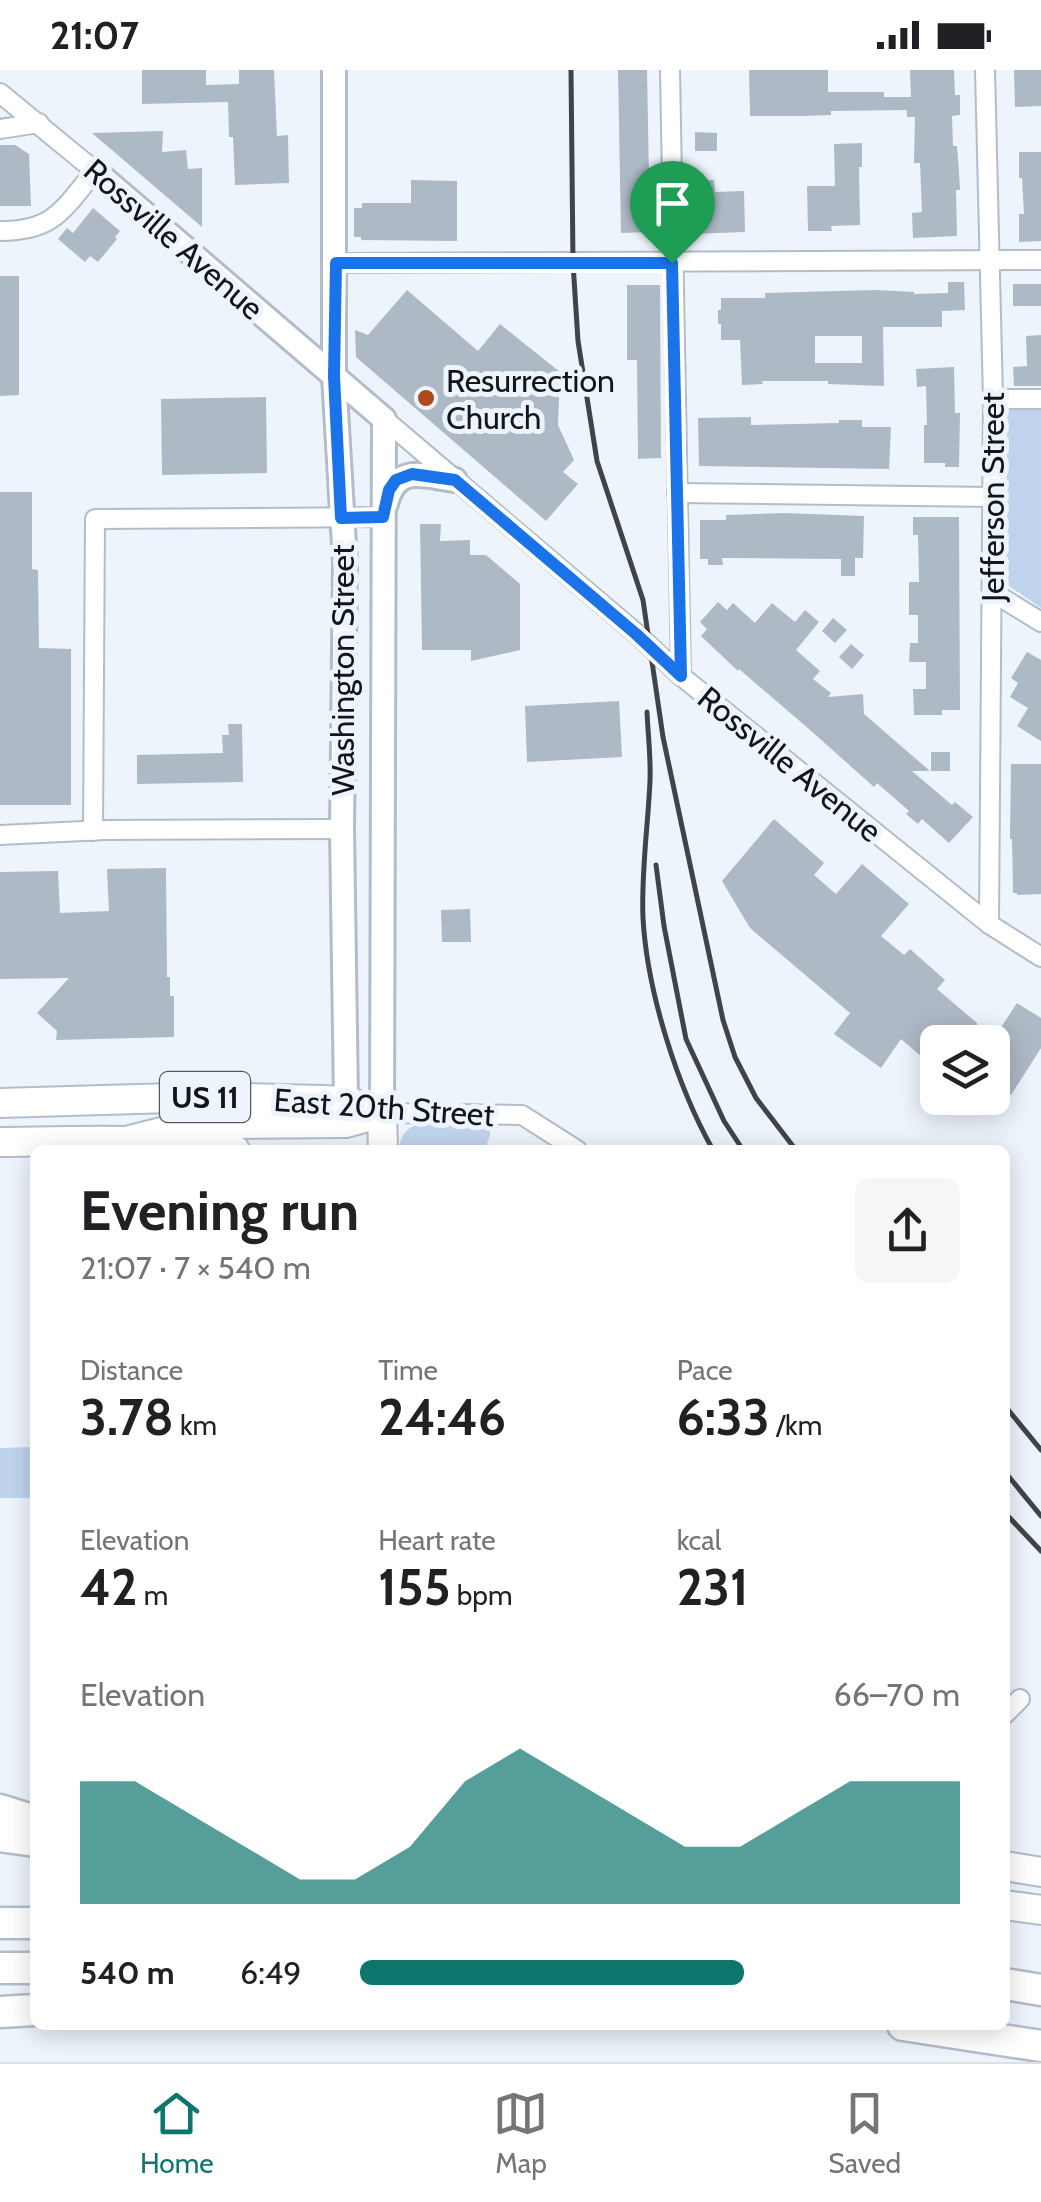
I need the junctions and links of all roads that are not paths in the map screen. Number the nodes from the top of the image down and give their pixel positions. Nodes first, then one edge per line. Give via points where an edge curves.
1 (334, 70) edge
2 (670, 70) edge
3 (985, 70) edge
4 (0, 93) edge
5 (39, 123) junction
6 (0, 129) edge
7 (95, 171) junction
8 (0, 231) edge
9 (988, 259) junction
10 (1041, 260) edge
11 (336, 263) junction
12 (672, 263) junction
13 (334, 376) junction
14 (993, 399) junction
15 (1041, 399) edge
16 (384, 419) junction
17 (455, 480) junction
18 (677, 493) junction
19 (991, 497) junction
20 (383, 517) junction
21 (341, 518) junction
22 (992, 592) junction
23 (1041, 622) edge
24 (681, 676) junction
25 (342, 830) junction
26 (93, 831) junction
27 (0, 834) edge
28 (989, 924) junction
29 (1041, 958) edge
30 (0, 1102) edge
31 (382, 1113) junction
32 (346, 1125) edge
33 (130, 1140) junction
34 (0, 1142) edge
35 (197, 1145) edge
36 (383, 1145) edge
37 (570, 1145) edge
38 (1020, 1699) dead end
39 (1010, 1709) edge
40 (0, 1810) edge
41 (30, 1820) edge
42 (0, 1836) edge
43 (30, 1841) edge
44 (1010, 1867) edge
45 (1041, 1872) edge
46 (1010, 1906) edge
47 (1041, 1910) edge
48 (0, 1923) edge
49 (30, 1923) edge
50 (0, 1968) edge
51 (30, 1968) edge
52 (1010, 1985) edge
53 (1041, 1990) edge
54 (30, 2010) edge
55 (0, 2012) edge
56 (936, 2030) edge
57 (1041, 2046) edge

1 - 11 street, Washington Street
2 - 12 street
3 - 9 street, Jefferson Street
4 - 5 street, Rossville Avenue
5 - 6 street
5 - 7 street, Rossville Avenue
7 - 8 street via 59,216 33,228
7 - 13 street, Rossville Avenue
9 - 10 street
9 - 12 street
9 - 14 street, Jefferson Street
11 - 12 street
11 - 13 street, Washington Street
12 - 18 street
13 - 16 street, Rossville Avenue
13 - 21 street, Washington Street
14 - 15 street
14 - 19 street, Jefferson Street
16 - 17 street, Rossville Avenue
16 - 20 street, Washington Street
17 - 20 street via 412,474 396,480
17 - 24 street, Rossville Avenue
18 - 19 street
18 - 24 street
19 - 22 street, Jefferson Street
20 - 21 street
20 - 31 street, Washington Street
21 - 25 street, Washington Street
21 - 26 street via 95,520
22 - 23 street
22 - 28 street, Jefferson Street
24 - 28 street, Rossville Avenue
25 - 26 street
25 - 32 street, Washington Street
26 - 27 street
28 - 29 street, Rossville Avenue
30 - 32 main road, East 20th Street / US 11 via 206,1097
31 - 32 main road, East 20th Street / US 11
31 - 36 main road, Washington Street
31 - 37 street, East 20th Street via 522,1115
32 - 33 main road via 234,1124
33 - 34 main road, US 11
33 - 35 main road, US 11
38 - 39 street
40 - 41 highway
42 - 43 highway
44 - 45 main road
46 - 47 main road
48 - 49 highway
50 - 51 highway
52 - 53 highway
54 - 55 highway
56 - 57 highway

